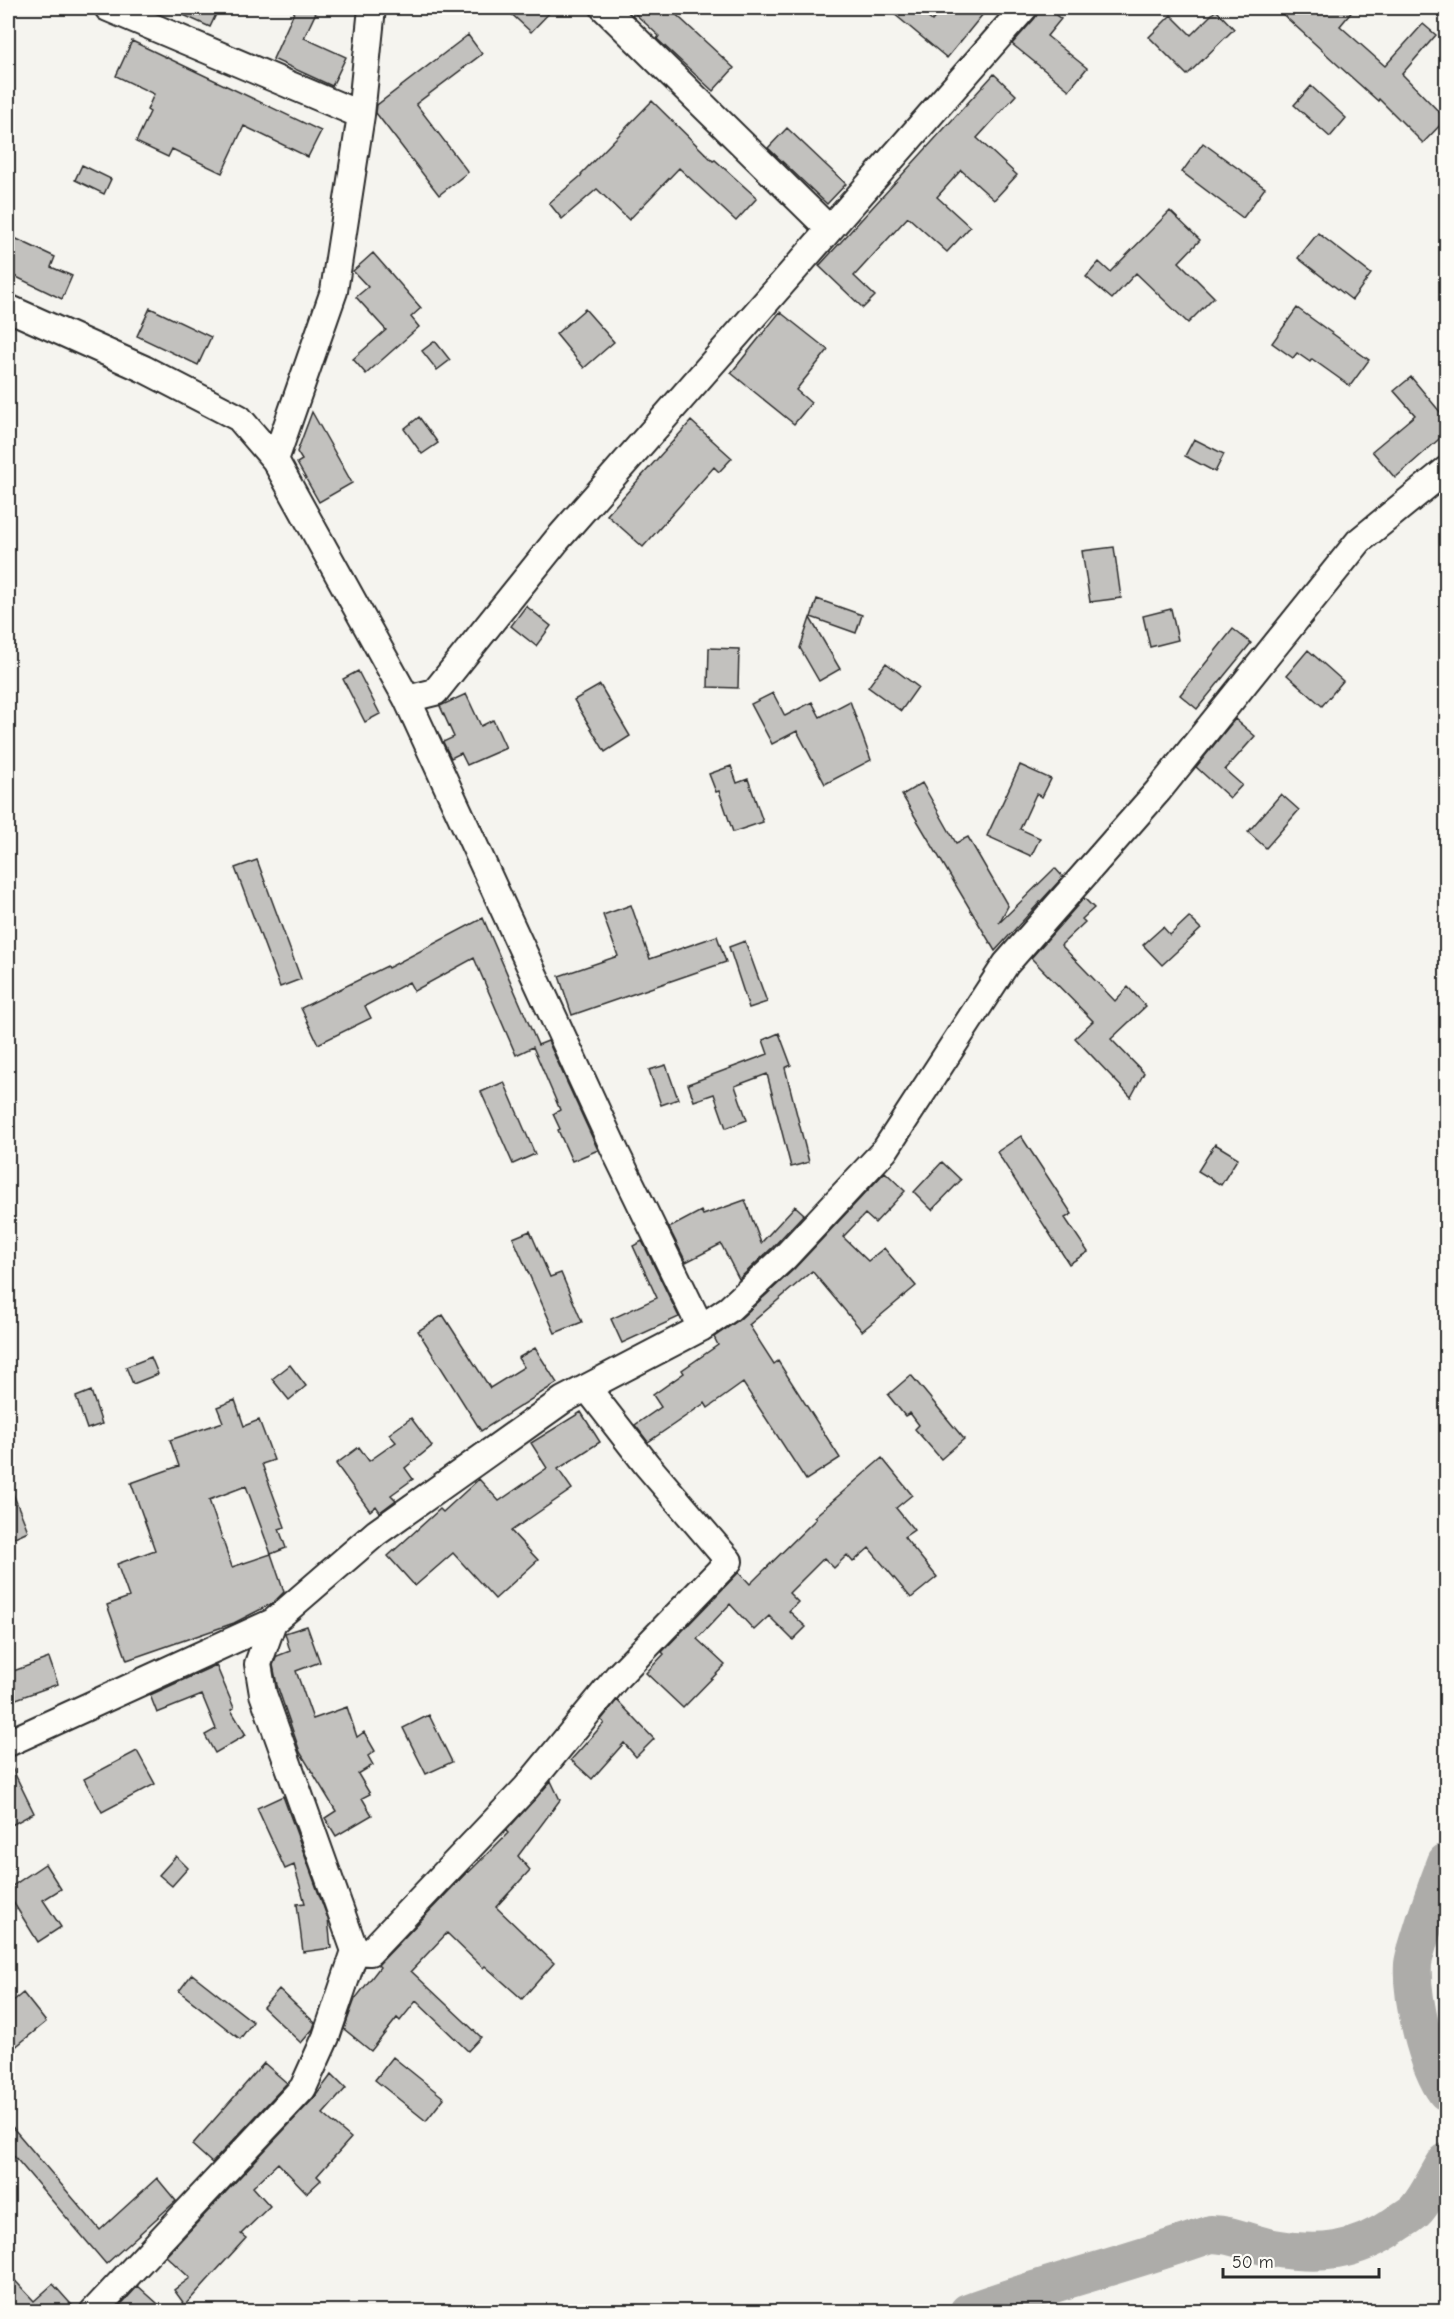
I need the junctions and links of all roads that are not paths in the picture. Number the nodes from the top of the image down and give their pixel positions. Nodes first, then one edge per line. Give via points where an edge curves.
1 (108, 8) edge
2 (372, 8) edge
3 (604, 8) edge
4 (1024, 8) edge
5 (361, 116) junction
6 (829, 229) junction
7 (8, 308) edge
8 (275, 460) junction
9 (1446, 470) edge
10 (406, 699) junction
11 (701, 1328) junction
12 (588, 1389) junction
13 (273, 1622) junction
14 (8, 1743) edge
15 (355, 1951) junction
16 (93, 2312) edge

1 - 5 street
2 - 5 street
3 - 6 street
4 - 6 street
5 - 8 street via 334,291
6 - 10 street via 557,540 435,692
7 - 8 street via 239,417
8 - 10 street
9 - 11 street via 1359,541 1158,791 1006,964 885,1150 784,1258 729,1309
10 - 11 street
11 - 12 street
12 - 13 street via 563,1400 376,1533
12 - 15 street via 729,1561 618,1676 526,1788 450,1870 370,1952
13 - 14 street
13 - 15 street via 258,1664 263,1694
15 - 16 street via 326,2037 303,2088

